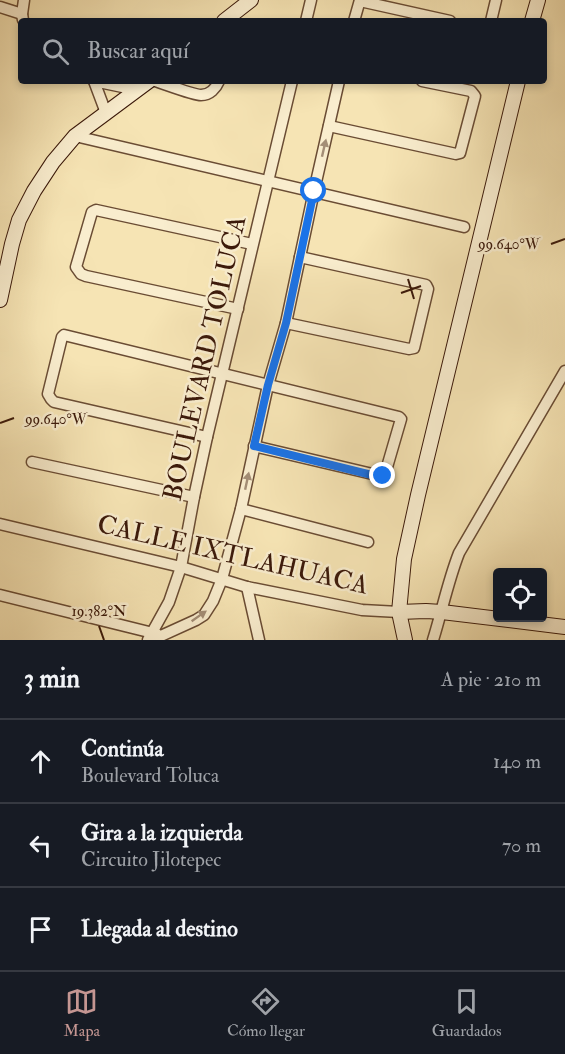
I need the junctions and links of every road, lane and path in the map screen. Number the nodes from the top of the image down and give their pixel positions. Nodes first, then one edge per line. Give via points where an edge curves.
1 (24, 0) edge
2 (251, 0) edge
3 (311, 0) edge
4 (360, 0) edge
5 (496, 0) edge
6 (538, 0) edge
7 (0, 7) edge
8 (22, 17) edge
9 (230, 18) edge
10 (307, 18) edge
11 (355, 18) edge
12 (437, 18) edge
13 (492, 18) edge
14 (533, 18) edge
15 (95, 84) edge
16 (109, 84) edge
17 (145, 84) edge
18 (165, 84) edge
19 (218, 84) edge
20 (291, 84) edge
21 (338, 84) edge
22 (437, 84) edge
23 (517, 84) edge
24 (138, 90) junction
25 (106, 113) junction
26 (329, 126) junction
27 (75, 136) junction
28 (268, 182) junction
29 (314, 191) junction
30 (464, 227) dead end
31 (252, 244) junction
32 (300, 257) junction
33 (0, 300) edge
34 (238, 309) junction
35 (286, 323) junction
36 (565, 371) edge
37 (223, 375) junction
38 (268, 385) junction
39 (207, 437) junction
40 (254, 446) junction
41 (33, 462) dead end
42 (194, 497) junction
43 (241, 509) junction
44 (0, 524) edge
45 (368, 542) dead end
46 (181, 567) junction
47 (222, 579) junction
48 (247, 587) junction
49 (0, 595) edge
50 (399, 612) junction
51 (442, 612) junction
52 (565, 627) edge
53 (153, 637) edge
54 (259, 640) edge
55 (405, 640) edge
56 (433, 640) edge

1 - 8 street
2 - 9 street
3 - 10 street
4 - 11 street
4 - 12 street
5 - 13 street
6 - 14 street
7 - 8 street
15 - 25 street
16 - 24 street
17 - 24 street
18 - 19 street via 201,95
20 - 28 street, BOULEVARD TOLUCA
21 - 26 street
22 - 26 street via 471,91 475,96 460,152 456,154
23 - 50 street via 418,495 404,558
24 - 25 street
25 - 27 street
29 -> 26 street
27 - 28 street
27 - 33 street via 53,162 19,220
28 - 29 street
28 - 31 street, BOULEVARD TOLUCA
29 - 30 street
29 - 32 street
31 - 34 street, BOULEVARD TOLUCA
31 - 34 street via 98,210 92,212 76,267 81,274
32 - 35 street
32 - 35 street via 426,285 428,289 415,348
34 - 37 street, BOULEVARD TOLUCA
35 - 38 street
36 - 51 street via 459,553
37 - 38 street
37 - 39 street, BOULEVARD TOLUCA
37 - 39 street via 64,335 61,339 48,394 54,402
38 - 40 street
38 - 40 street via 401,419 385,474 380,477
39 - 42 street, BOULEVARD TOLUCA
43 -> 40 street
41 - 42 street
42 - 46 street, BOULEVARD TOLUCA
43 - 45 street
43 - 47 street
44 - 46 street, CALLE IXTLAHUACA
46 - 47 street, CALLE IXTLAHUACA
46 - 53 street, BOULEVARD TOLUCA
47 - 48 street, CALLE IXTLAHUACA
53 -> 47 street via 204,615
48 - 50 street, CALLE IXTLAHUACA via 362,610
48 - 54 street
49 - 53 street
50 - 51 street, CALLE IXTLAHUACA
50 - 55 street
51 - 52 street, CALLE IXTLAHUACA
51 - 56 street

